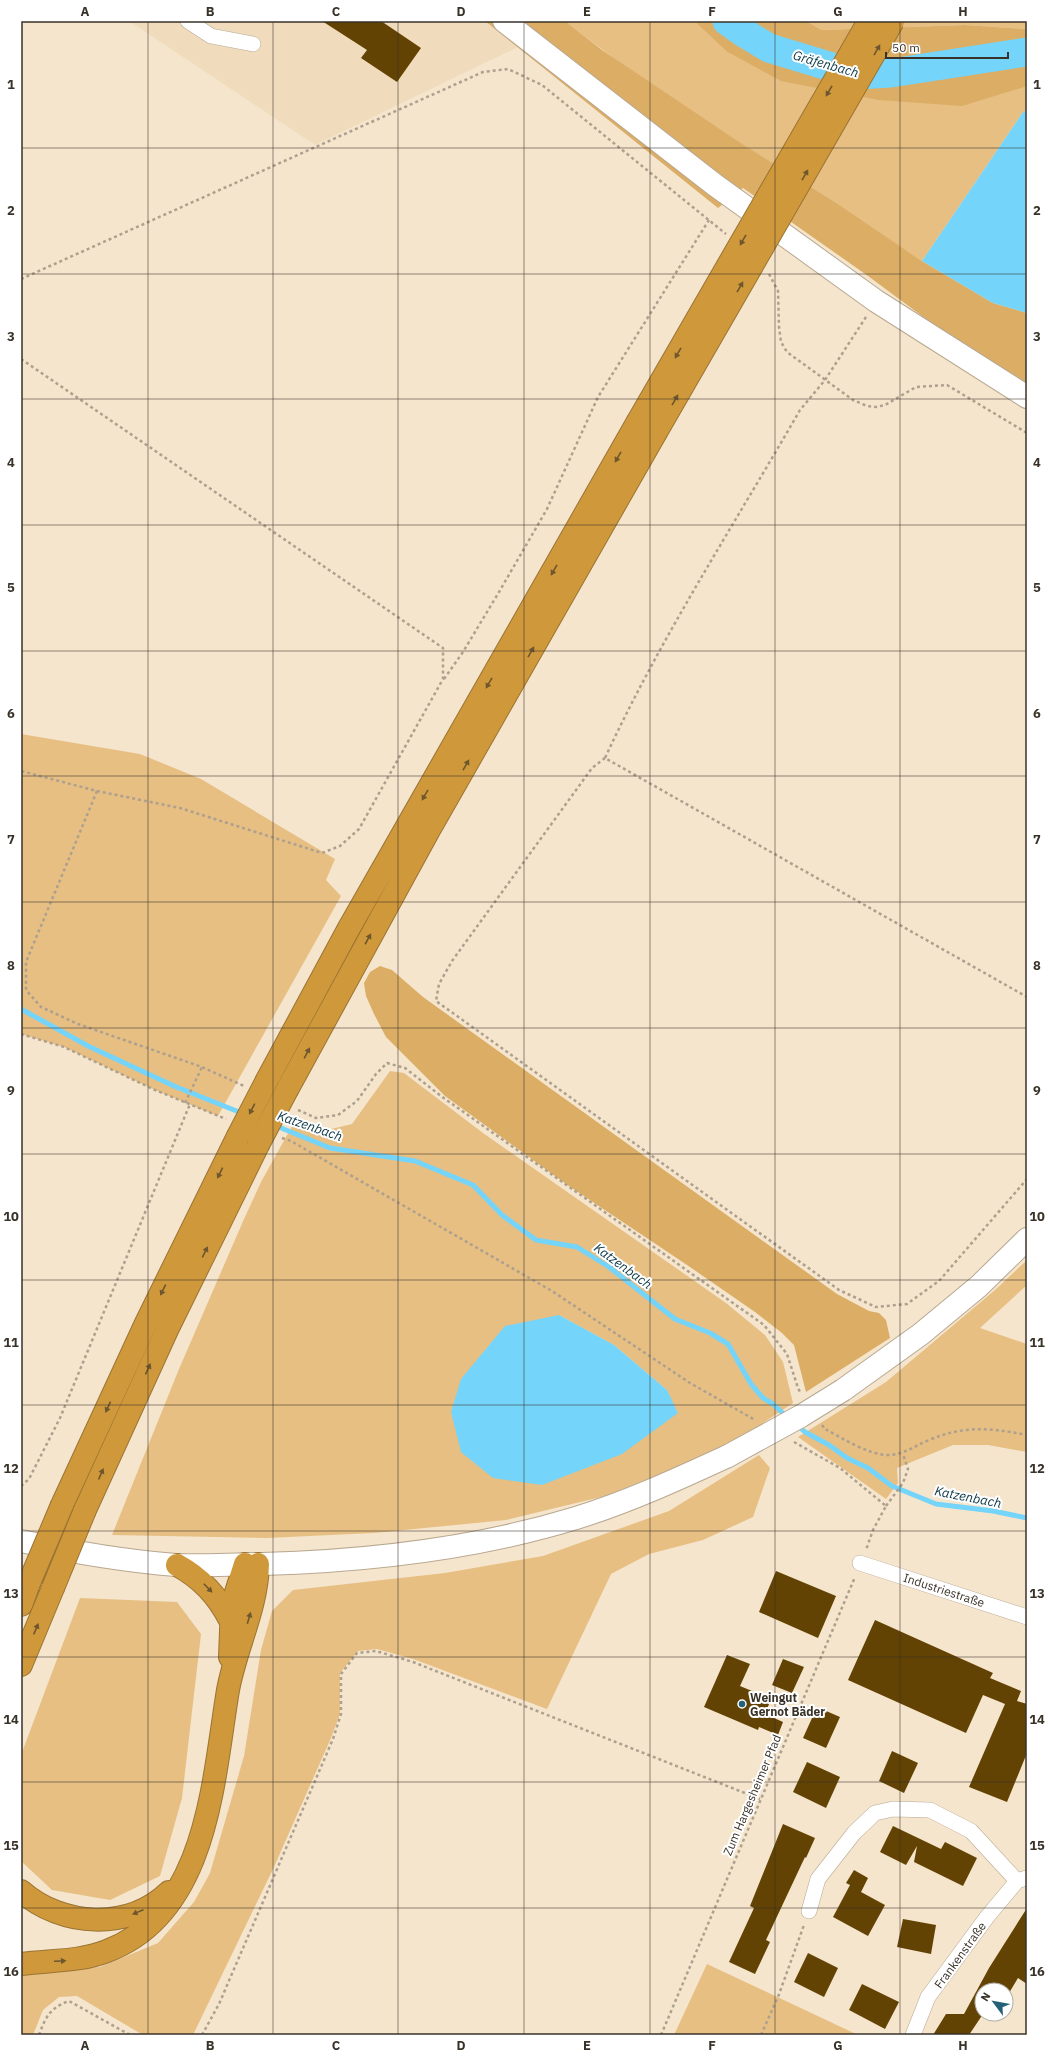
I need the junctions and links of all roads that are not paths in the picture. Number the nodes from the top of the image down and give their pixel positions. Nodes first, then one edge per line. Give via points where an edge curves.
1 (188, 21) edge
2 (504, 21) edge
3 (869, 21) edge
4 (893, 21) edge
5 (253, 44) dead end
6 (1027, 397) edge
7 (646, 428) junction
8 (1027, 1239) edge
9 (21, 1541) edge
10 (860, 1563) road end
11 (251, 1564) junction
12 (177, 1565) junction
13 (21, 1605) edge
14 (1027, 1617) edge
15 (230, 1620) junction
16 (21, 1665) edge
17 (230, 1682) junction
18 (188, 1870) junction
19 (1022, 1879) edge
20 (21, 1891) edge
21 (809, 1911) road end
22 (21, 1964) edge
23 (914, 2035) edge

1 - 5 street via 211,36
2 - 6 main road via 715,185 876,301
3 -> 7 highway, bridge
7 -> 4 highway, bridge
7 -> 13 highway, bridge via 349,928 267,1080 235,1130 62,1505
16 -> 7 highway, bridge via 85,1510 167,1330 267,1141 288,1088
8 - 11 main road, bridge via 979,1286 921,1334 843,1390 728,1456 662,1486 576,1518 504,1538 398,1555 333,1562
9 - 12 main road via 82,1554
10 - 14 street, Industriestraße
11 - 12 main road
11 - 15 highway via 235,1591
17 -> 11 highway via 250,1617 258,1579
12 -> 15 highway via 206,1585
15 - 17 highway
17 - 18 highway via 204,1822
18 -> 20 highway via 179,1883 153,1904 134,1913 107,1920 80,1919 58,1914
22 -> 18 highway via 75,1960 124,1944 163,1912
19 - 21 street, Frankenstraße via 971,1831 930,1810 893,1809 876,1813 854,1832 818,1879
19 - 23 street, Frankenstraße via 987,1917 928,1997

